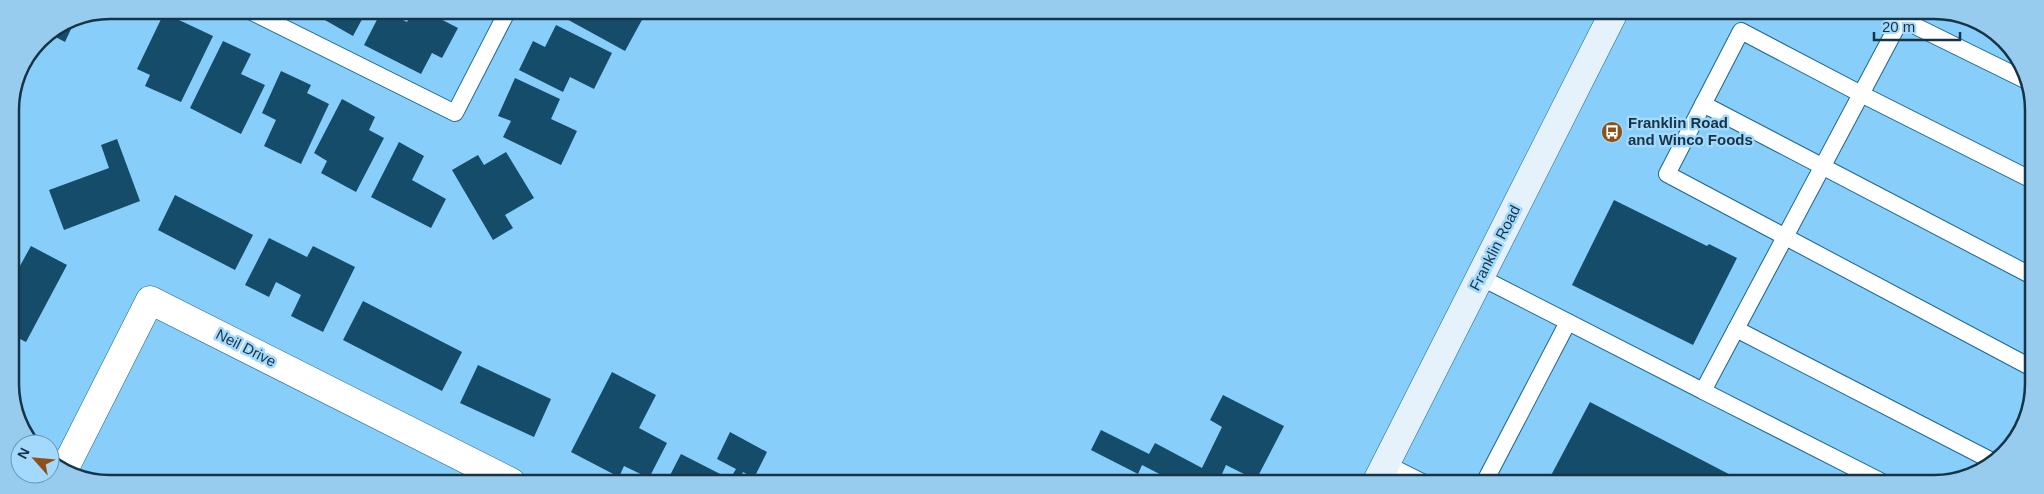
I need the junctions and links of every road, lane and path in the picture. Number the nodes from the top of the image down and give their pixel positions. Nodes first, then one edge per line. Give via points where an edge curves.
1 (266, 19) edge
2 (503, 19) edge
3 (1610, 19) edge
4 (1896, 19) edge
5 (1907, 19) edge
6 (2019, 78) edge
7 (1861, 94) junction
8 (1703, 104) junction
9 (1822, 167) junction
10 (2025, 176) edge
11 (1784, 238) junction
12 (2025, 272) edge
13 (1480, 277) junction
14 (1568, 322) junction
15 (1736, 328) junction
16 (2025, 364) edge
17 (1703, 391) junction
18 (1987, 458) edge
19 (67, 464) edge
20 (1381, 474) edge
21 (489, 475) edge
22 (1488, 475) edge
23 (1868, 475) edge

1 - 2 lane via 455,113
3 - 13 main road, Franklin Road
4 - 7 lane
5 - 6 lane
7 - 8 lane via 1741,30
7 - 9 lane
7 - 10 lane
8 - 9 lane
8 - 11 lane via 1667,174
9 - 11 lane
9 - 12 lane
11 - 15 lane
11 - 16 lane
13 - 14 lane
13 - 20 main road, Franklin Road
14 - 17 lane
14 - 22 lane
15 - 17 lane
15 - 18 lane
17 - 23 lane
19 - 21 street, Neil Drive via 150,300

